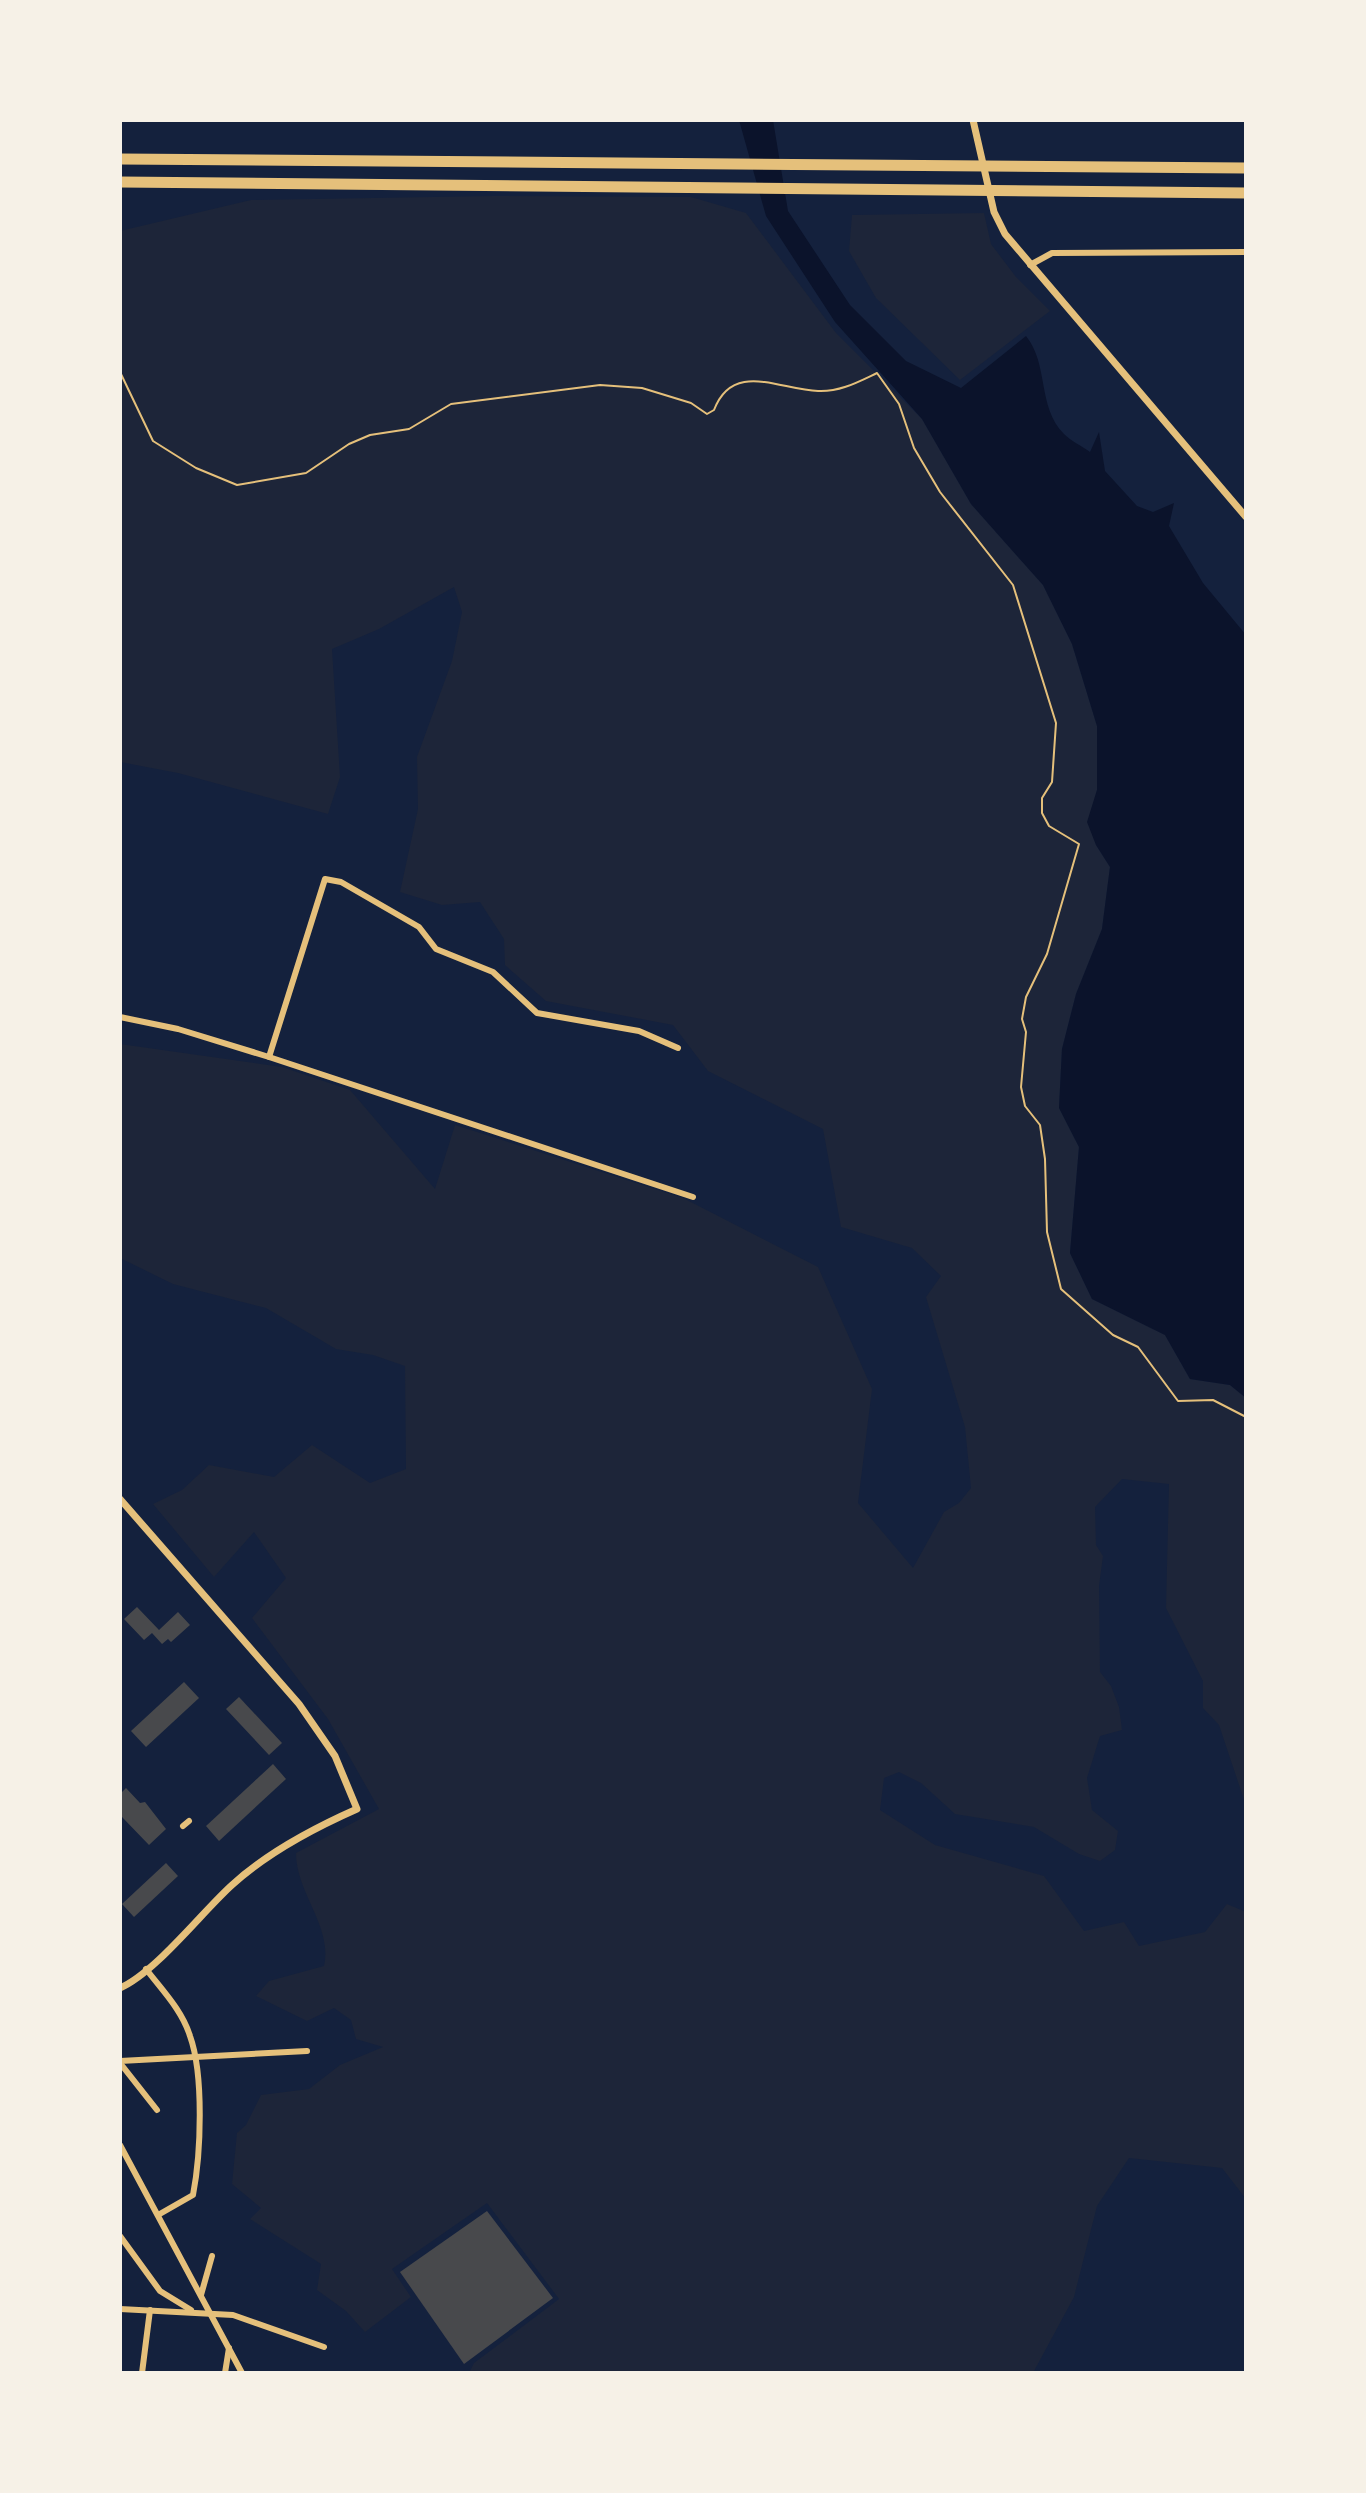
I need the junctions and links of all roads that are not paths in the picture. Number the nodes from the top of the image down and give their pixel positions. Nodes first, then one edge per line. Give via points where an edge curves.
1 (973, 120) edge
2 (120, 159) edge
3 (1246, 168) edge
4 (120, 182) edge
5 (1246, 193) edge
6 (1246, 252) edge
7 (1030, 265) junction
8 (1246, 517) edge
9 (120, 1017) edge
10 (678, 1048) dead end
11 (269, 1057) junction
12 (693, 1197) dead end
13 (120, 1499) edge
14 (146, 1969) junction
15 (120, 1988) edge
16 (307, 2051) dead end
17 (196, 2057) junction
18 (120, 2062) edge
19 (157, 2110) dead end
20 (120, 2145) edge
21 (158, 2215) junction
22 (120, 2236) edge
23 (212, 2256) dead end
24 (201, 2295) junction
25 (120, 2309) edge
26 (150, 2310) junction
27 (192, 2310) junction
28 (210, 2312) junction
29 (324, 2347) dead end
30 (229, 2348) junction
31 (142, 2373) edge
32 (225, 2373) edge
33 (242, 2373) edge

1 - 7 street via 994,212
2 - 3 highway
4 - 5 highway
6 - 7 street via 1052,253
7 - 8 street
9 - 11 street
10 - 11 street via 639,1031 537,1013 493,972 436,949 419,927 341,882 325,879
11 - 12 street
13 - 14 street via 299,1704 335,1756 357,1809 285,1846 234,1882
14 - 15 street
14 - 17 street via 179,2012
16 - 17 street
17 - 18 street
17 - 21 street via 200,2162 193,2195
18 - 19 street
20 - 21 street
21 - 24 street
22 - 27 street via 160,2291
23 - 24 street
24 - 28 street
25 - 26 street
26 - 27 street
26 - 31 street
27 - 28 street
28 - 29 street
28 - 30 street
30 - 32 street
30 - 33 street

